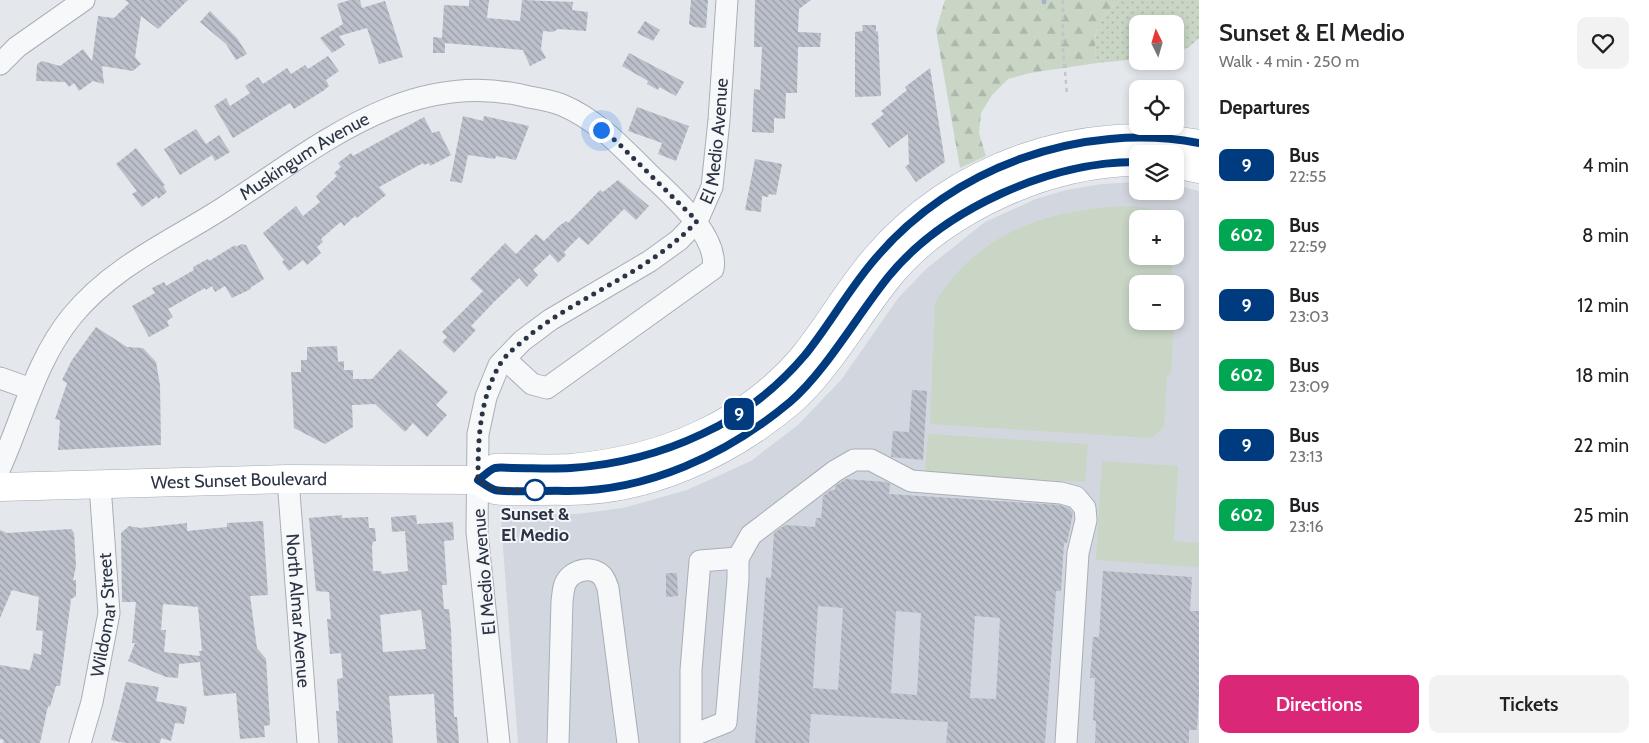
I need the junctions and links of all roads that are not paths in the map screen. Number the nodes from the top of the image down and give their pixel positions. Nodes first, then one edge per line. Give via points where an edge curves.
1 (84, 0) edge
2 (727, 0) edge
3 (0, 64) edge
4 (1199, 144) edge
5 (1129, 163) edge
6 (1184, 166) edge
7 (1199, 169) edge
8 (697, 221) junction
9 (504, 359) junction
10 (0, 378) edge
11 (31, 389) junction
12 (0, 468) edge
13 (288, 479) junction
14 (478, 480) junction
15 (100, 485) junction
16 (0, 487) edge
17 (738, 558) junction
18 (691, 740) edge
19 (80, 743) edge
20 (308, 743) edge
21 (499, 743) edge
22 (558, 743) edge
23 (628, 743) edge
24 (1066, 743) edge

1 - 3 street via 18,47
2 - 8 street, El Medio Avenue via 712,188
4 - 14 main road, West Sunset Boulevard via 1124,137 1084,142 1022,159 974,180 912,222 875,258 804,356 764,396 735,416 662,450 619,461 571,468 495,468
5 - 14 main road, West Sunset Boulevard via 1082,167 1016,187 966,211 921,244 890,274 791,401 737,441 688,466 640,482 583,491 495,490
6 - 7 main road
8 - 9 street, El Medio Avenue via 672,246 550,320
8 - 9 street via 714,260 713,269 548,388 532,384
8 - 11 street, Muskingum Avenue via 616,141 562,105 511,92 483,90 443,92 408,100 372,114 311,149 102,283 49,348
9 - 14 street, El Medio Avenue via 486,397 478,434
10 - 11 street
11 - 12 street, Muskingum Avenue
13 - 14 main road, West Sunset Boulevard
13 - 15 main road, West Sunset Boulevard
13 - 20 street, North Almar Avenue
14 - 21 street, El Medio Avenue via 477,532
15 - 16 main road, West Sunset Boulevard
15 - 19 street, Wildomar Street via 109,613 92,702
17 - 18 street via 726,722
17 - 18 street via 700,560 690,670
17 - 24 street via 751,535 854,460 871,460 911,481 1062,492 1076,497 1085,508 1086,520 1078,553
22 - 23 street via 562,601 565,583 571,574 580,570 602,576 608,588

